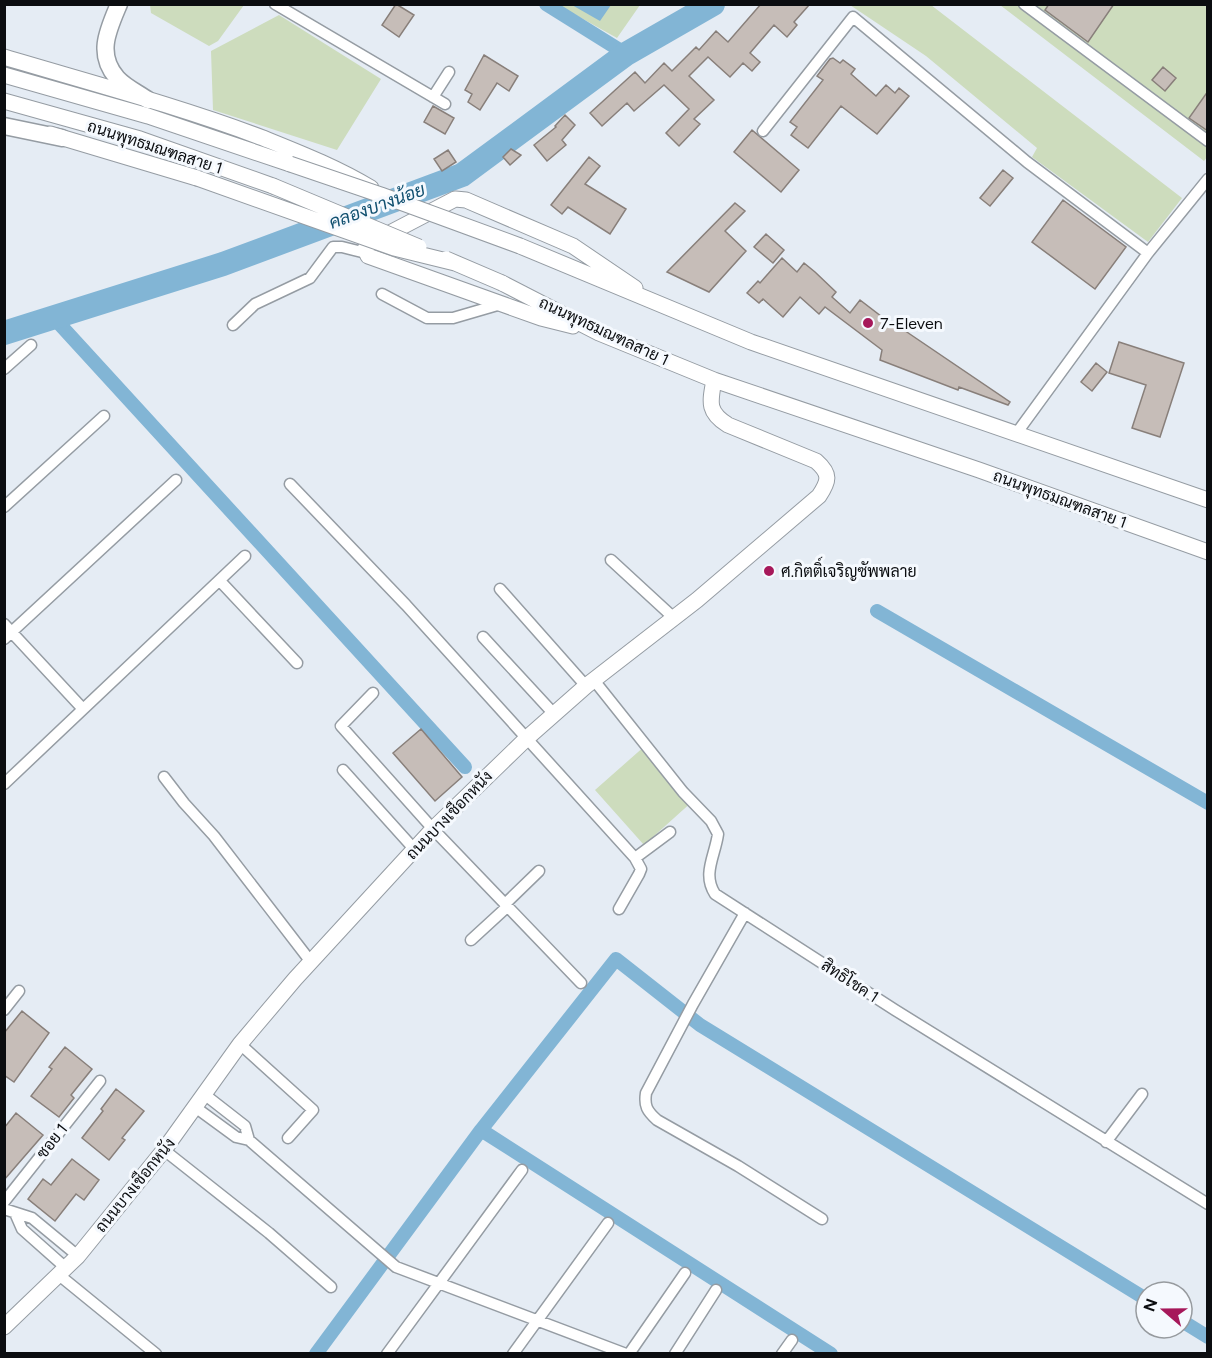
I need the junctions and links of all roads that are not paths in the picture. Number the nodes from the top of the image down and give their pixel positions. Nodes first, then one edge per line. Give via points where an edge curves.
1 (119, 4) edge
2 (275, 4) edge
3 (1024, 4) edge
4 (4, 57) edge
5 (449, 72) dead end
6 (4, 75) edge
7 (433, 97) junction
8 (4, 101) edge
9 (445, 104) dead end
10 (148, 108) junction
11 (4, 120) edge
12 (4, 126) edge
13 (763, 131) dead end
14 (62, 138) junction
15 (1208, 141) edge
16 (1208, 179) edge
17 (381, 195) junction
18 (366, 253) junction
19 (1148, 253) junction
20 (455, 263) junction
21 (382, 294) dead end
22 (654, 303) junction
23 (501, 304) junction
24 (233, 325) dead end
25 (599, 333) junction
26 (32, 345) dead end
27 (4, 369) edge
28 (714, 380) junction
29 (104, 416) dead end
30 (1016, 434) junction
31 (176, 480) dead end
32 (290, 484) dead end
33 (1208, 500) edge
34 (4, 507) edge
35 (1208, 552) edge
36 (245, 556) dead end
37 (611, 560) dead end
38 (220, 581) junction
39 (500, 589) dead end
40 (674, 618) junction
41 (7, 632) edge
42 (483, 637) dead end
43 (297, 663) dead end
44 (590, 683) junction
45 (373, 693) dead end
46 (83, 709) junction
47 (554, 714) junction
48 (527, 738) junction
49 (343, 770) dead end
50 (164, 777) dead end
51 (4, 784) edge
52 (434, 829) junction
53 (670, 832) dead end
54 (415, 850) junction
55 (635, 858) junction
56 (539, 871) dead end
57 (506, 905) junction
58 (619, 909) dead end
59 (746, 913) junction
60 (471, 940) dead end
61 (311, 962) junction
62 (581, 983) dead end
63 (19, 991) dead end
64 (4, 1010) edge
65 (240, 1044) junction
66 (100, 1081) dead end
67 (204, 1094) junction
68 (1142, 1094) dead end
69 (195, 1107) junction
70 (288, 1138) dead end
71 (249, 1140) junction
72 (1106, 1142) junction
73 (164, 1150) junction
74 (522, 1170) dead end
75 (4, 1202) edge
76 (1208, 1204) edge
77 (10, 1211) edge
78 (822, 1219) dead end
79 (608, 1223) dead end
80 (78, 1256) junction
81 (62, 1271) junction
82 (685, 1273) dead end
83 (438, 1283) junction
84 (331, 1287) dead end
85 (716, 1290) dead end
86 (537, 1320) junction
87 (4, 1327) edge
88 (792, 1340) dead end
89 (156, 1353) edge
90 (387, 1353) edge
91 (513, 1353) edge
92 (628, 1353) edge
93 (675, 1353) edge
94 (782, 1353) edge

1 - 10 main road via 108,30 104,54 117,78
2 - 7 street
3 - 15 street
4 - 10 main road
5 - 7 street
6 - 10 main road, ถนนพุทธมณฑลสาย 1
7 - 9 street
8 - 20 main road, ถนนพุทธมณฑลสาย 1, bridge via 140,139 273,186
10 - 17 main road, ถนนพุทธมณฑลสาย 1, bridge
10 - 17 main road, bridge via 213,119 312,157
11 - 14 main road
12 - 14 main road
13 - 19 street via 853,17 1027,162
14 - 20 main road, bridge via 197,178 394,248
16 - 19 street
17 - 22 main road, ถนนพุทธมณฑลสาย 1, bridge via 520,246
18 - 22 main road via 369,243 455,199 466,200 573,246
18 - 23 main road
18 - 24 street via 333,247 310,278 255,304
19 - 30 street
20 - 25 main road, ถนนพุทธมณฑลสาย 1, bridge
21 - 23 street via 427,318 453,318
22 - 30 main road, ถนนพุทธมณฑลสาย 1 via 751,342
23 - 25 main road
25 - 28 main road, ถนนพุทธมณฑลสาย 1
26 - 27 street
28 - 35 main road, ถนนพุทธมณฑลสาย 1
28 - 40 main road, ถนนบางเชือกหนัง via 711,403 718,419 816,461 824,468 827,485 819,496
29 - 34 street
30 - 33 main road, ถนนพุทธมณฑลสาย 1
31 - 41 street
32 - 48 street
36 - 38 street
37 - 40 street
38 - 43 street
38 - 46 street
39 - 44 street
40 - 44 main road, ถนนบางเชือกหนัง
41 - 46 street
42 - 47 street
44 - 47 main road, ถนนบางเชือกหนัง
44 - 59 street, สิทธิโชค 1 via 711,821 718,834 708,872 709,885 715,894
45 - 52 street via 341,726
46 - 51 street
47 - 48 main road, ถนนบางเชือกหนัง
48 - 52 main road, ถนนบางเชือกหนัง
48 - 55 street
49 - 54 street
50 - 61 street
52 - 54 main road, ถนนบางเชือกหนัง
52 - 57 street
53 - 55 street
54 - 61 main road, ถนนบางเชือกหนัง
55 - 58 street via 641,869
56 - 57 street
57 - 60 street
57 - 62 street
59 - 72 street, สิทธิโชค 1
59 - 78 street via 646,1093 645,1103 657,1120
61 - 65 main road, ถนนบางเชือกหนัง
63 - 64 street
65 - 67 main road, ถนนบางเชือกหนัง
65 - 70 street via 313,1110
66 - 75 street, ซอย 1
67 - 69 main road, ถนนบางเชือกหนัง
67 - 71 street via 245,1126
68 - 72 street
69 - 71 street via 236,1137
69 - 73 main road, ถนนบางเชือกหนัง
71 - 83 street via 396,1267
72 - 76 street, สิทธิโชค 1
73 - 80 main road, ถนนบางเชือกหนัง
73 - 84 street
74 - 83 street
77 - 80 street via 32,1218
77 - 81 street
79 - 86 street
80 - 81 main road, ถนนบางเชือกหนัง
81 - 87 main road, ถนนบางเชือกหนัง
81 - 89 street
82 - 92 street
83 - 86 street
83 - 90 street
85 - 93 street
86 - 91 street
86 - 92 street
88 - 94 street

